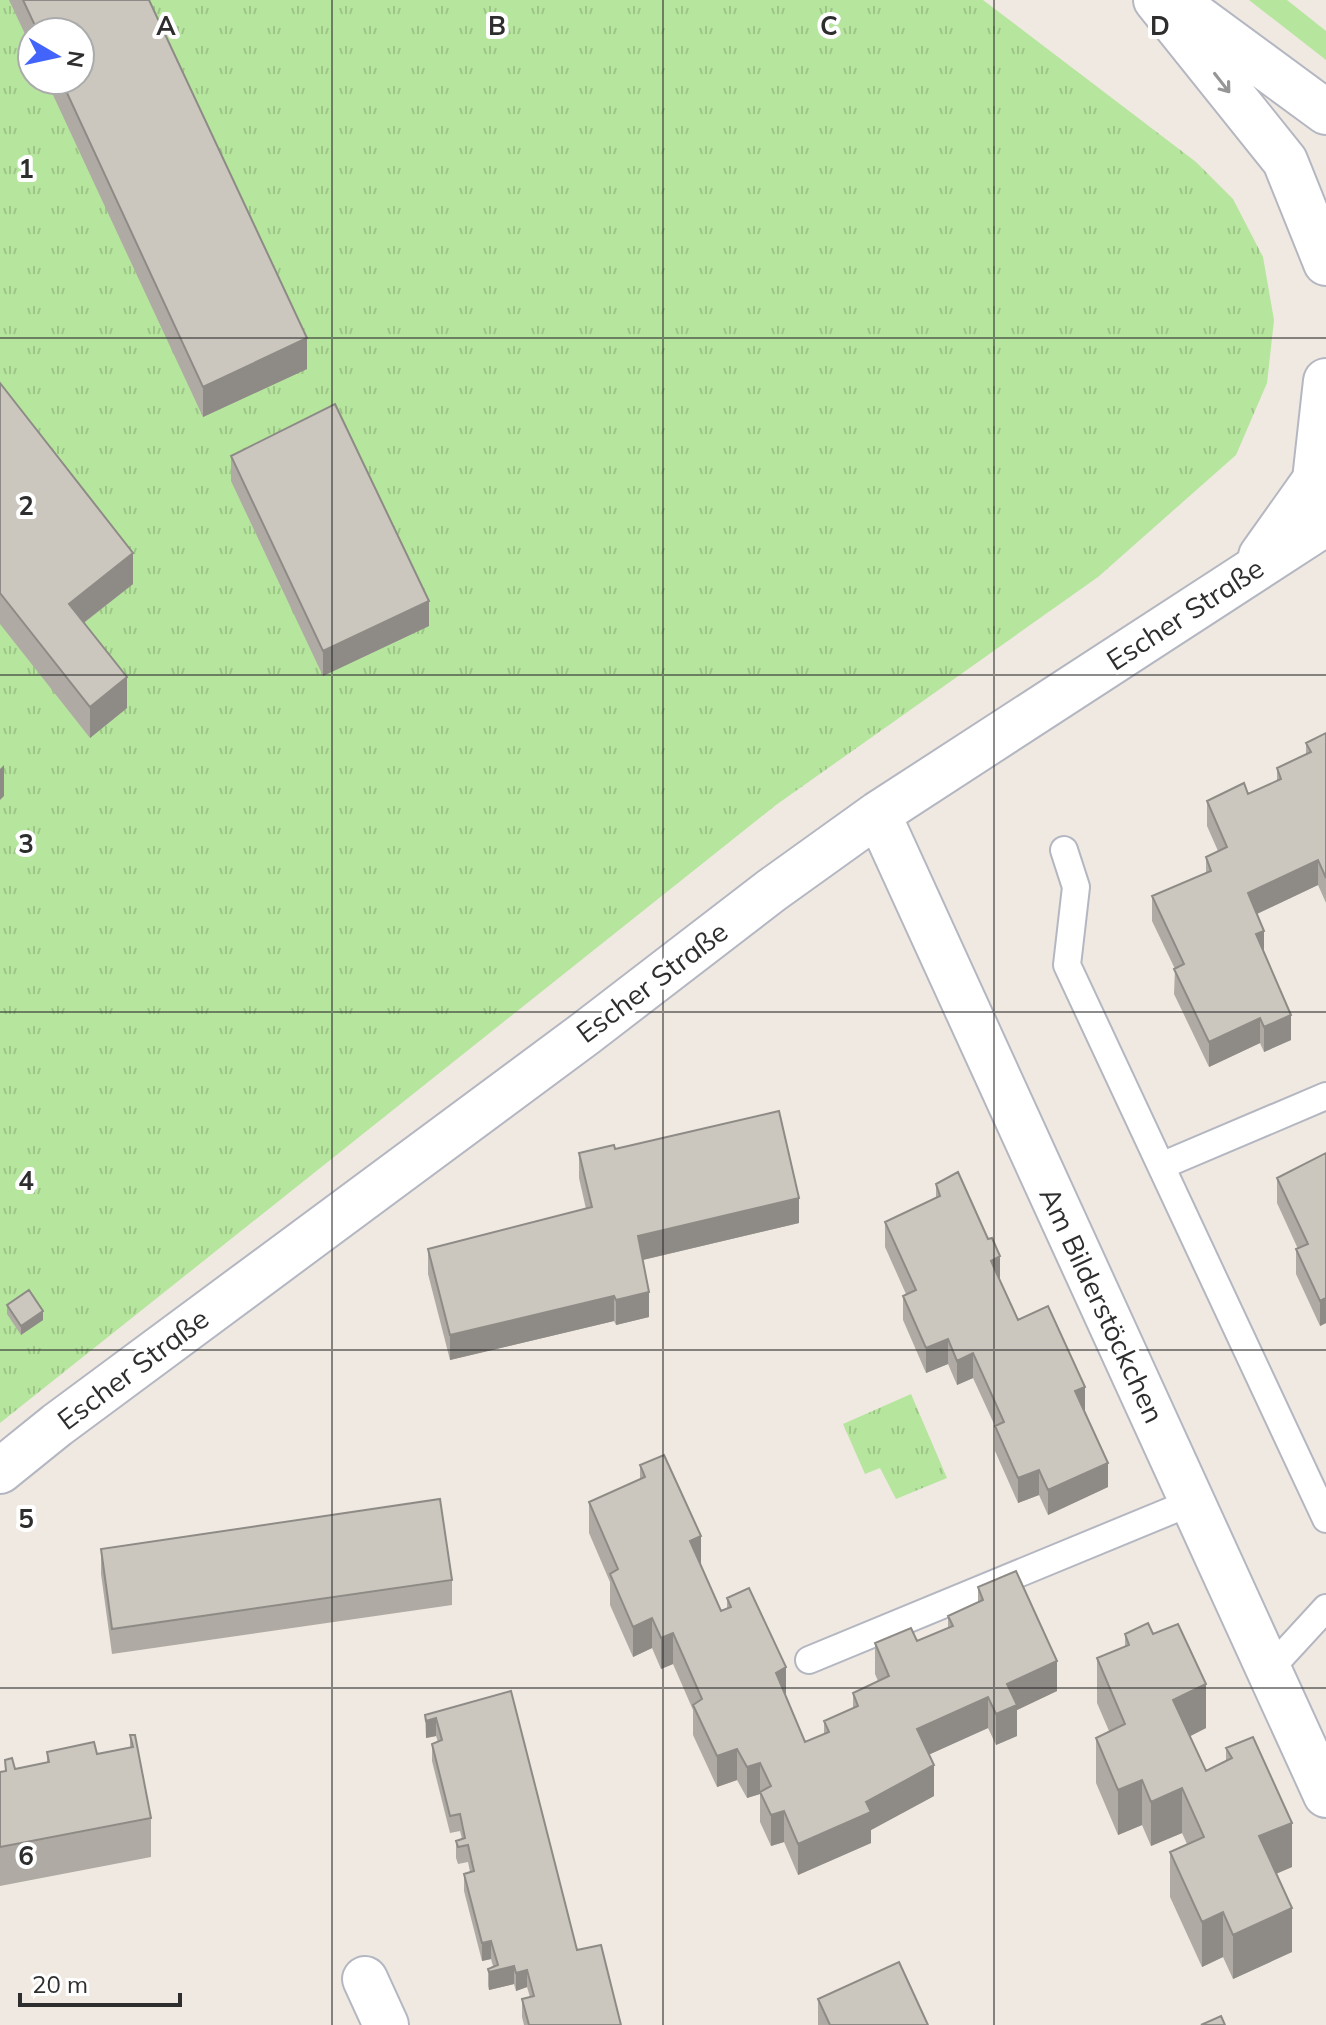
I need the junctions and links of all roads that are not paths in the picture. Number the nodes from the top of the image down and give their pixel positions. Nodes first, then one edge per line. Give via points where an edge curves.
1 (1156, 0) edge
2 (1174, 0) edge
3 (1326, 112) edge
4 (1326, 263) edge
5 (1326, 381) edge
6 (1326, 523) edge
7 (1251, 571) junction
8 (878, 814) junction
9 (1064, 850) dead end
10 (1326, 1096) edge
11 (1161, 1166) junction
12 (0, 1471) edge
13 (1192, 1502) junction
14 (1326, 1519) edge
15 (1326, 1608) edge
16 (809, 1660) dead end
17 (1269, 1670) junction
18 (1326, 1795) edge
19 (365, 1979) dead end
20 (386, 2025) edge

1 -> 4 street via 1285,161
2 - 3 street
5 - 7 street via 1315,480
6 - 7 street, Escher Straße
7 - 8 street, Escher Straße
8 - 12 street, Escher Straße
8 - 13 street, Am Bilderstöckchen
9 - 11 lane via 1076,887 1067,965
10 - 11 lane
11 - 14 lane
13 - 16 lane
13 - 17 street, Am Bilderstöckchen
15 - 17 lane
17 - 18 street, Am Bilderstöckchen
19 - 20 street

